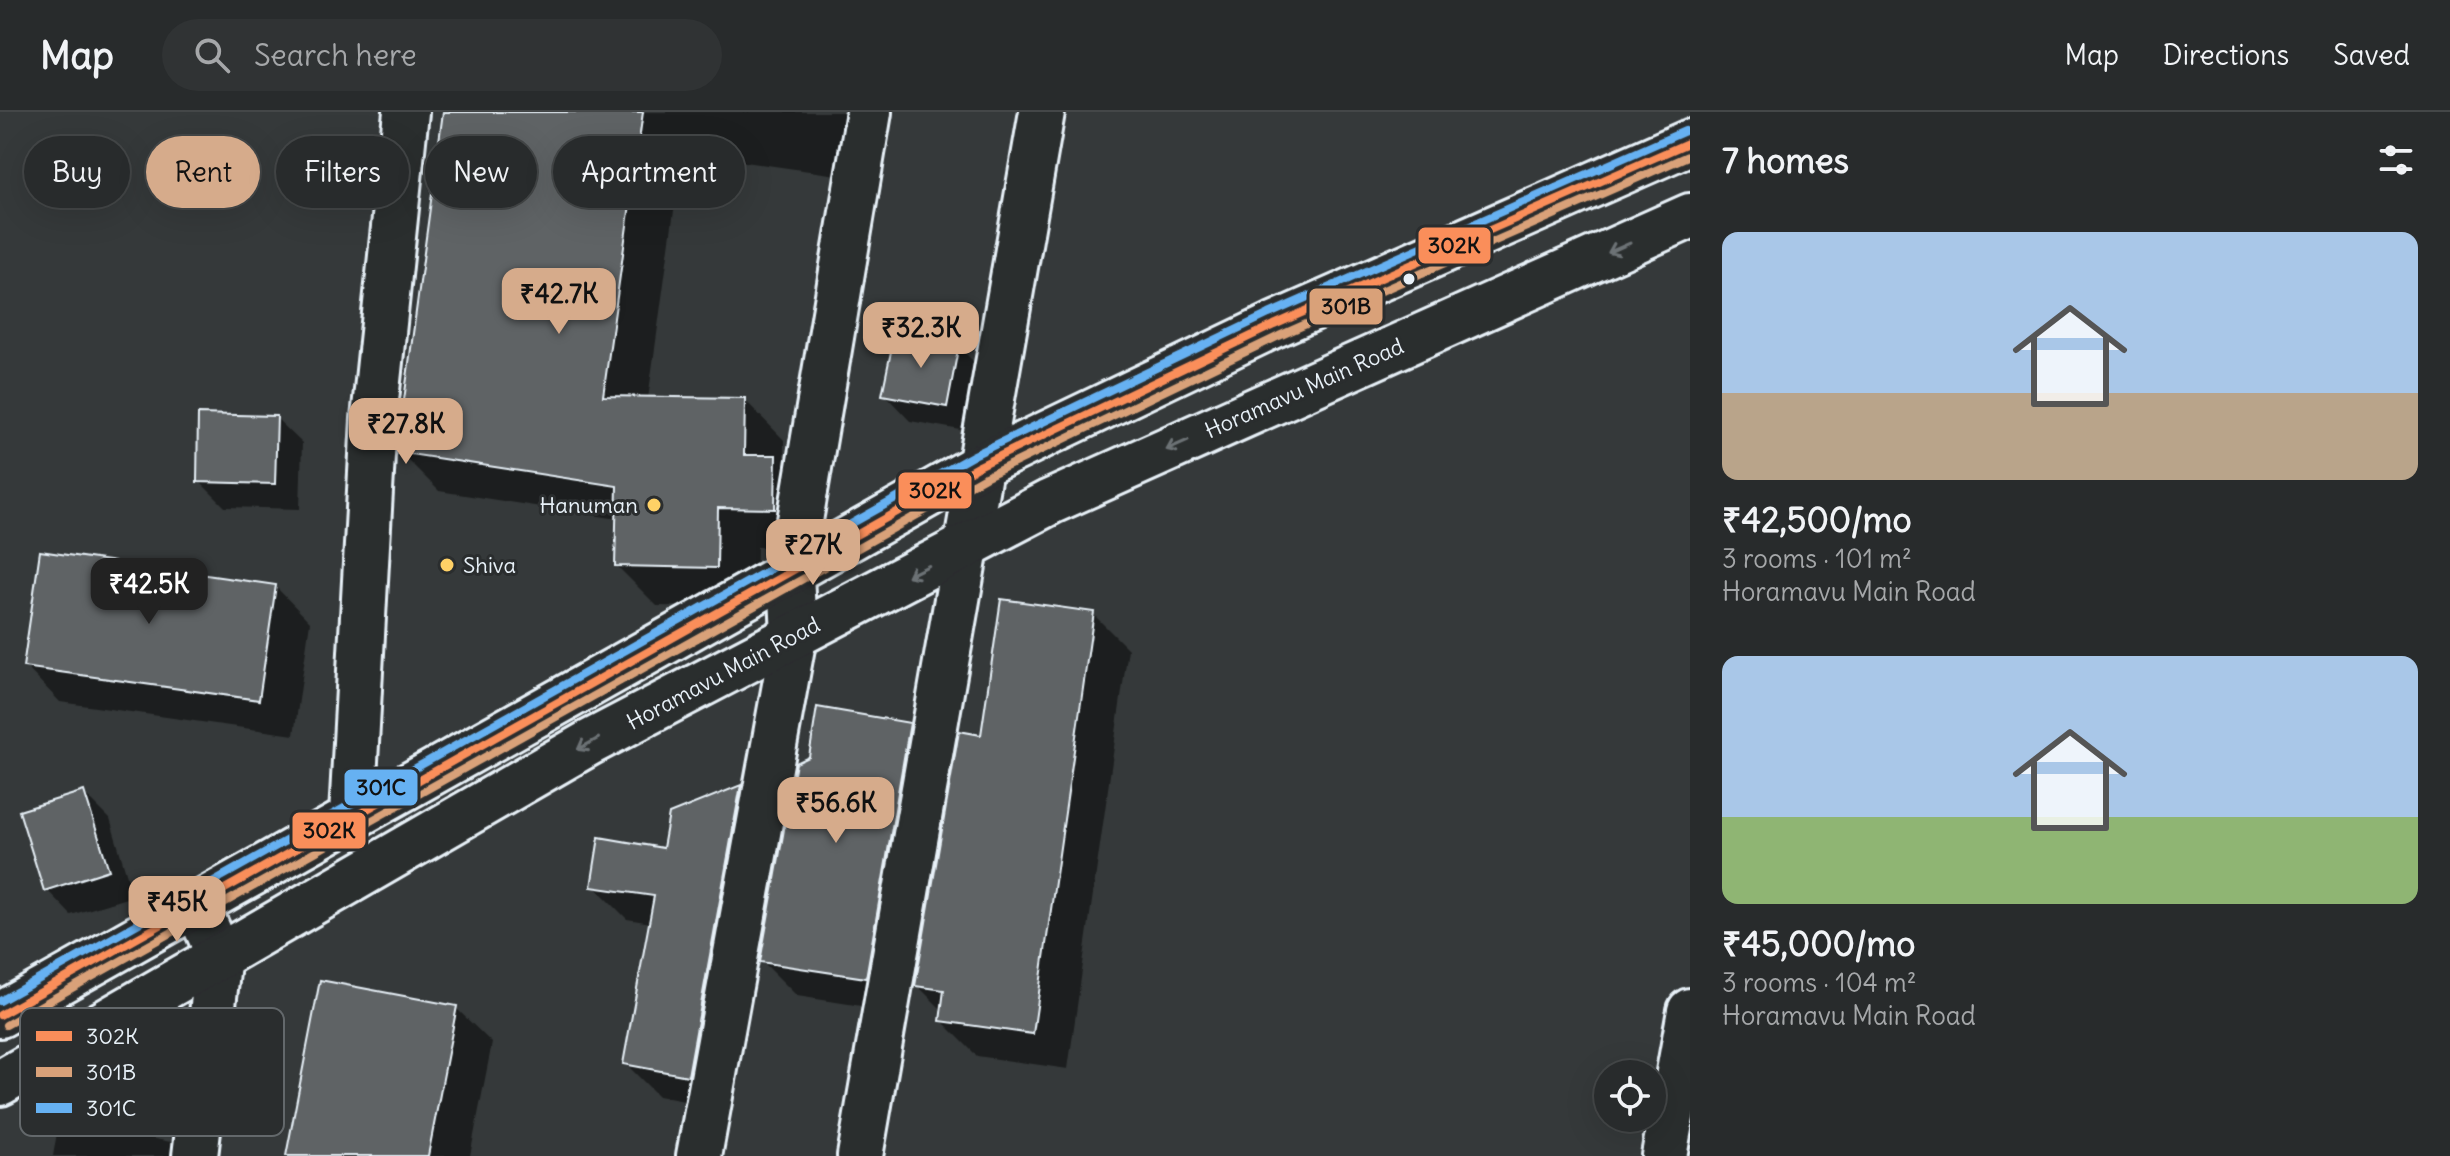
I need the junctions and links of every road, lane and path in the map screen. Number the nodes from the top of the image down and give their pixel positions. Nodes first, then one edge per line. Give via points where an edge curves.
1 (406, 112) edge
2 (869, 112) edge
3 (1042, 112) edge
4 (1690, 142) edge
5 (1690, 216) edge
6 (979, 466) junction
7 (964, 547) junction
8 (791, 574) junction
9 (794, 636) junction
10 (352, 815) junction
11 (196, 904) junction
12 (219, 955) junction
13 (128, 1008) edge
14 (213, 1008) edge
15 (1690, 1011) edge
16 (0, 1015) edge
17 (20, 1071) edge
18 (0, 1083) edge
19 (197, 1136) edge
20 (195, 1156) edge
21 (699, 1156) edge
22 (860, 1156) edge
23 (1664, 1156) edge

1 - 10 main road via 374,419
2 - 8 main road
3 - 6 main road
4 - 6 main road via 1274,325
5 -> 7 main road, Horamavu Main Road via 1050,502
6 - 7 main road
6 - 8 main road
7 -> 9 main road, Horamavu Main Road
7 - 22 main road
8 - 9 main road
8 - 10 main road
9 -> 12 main road, Horamavu Main Road via 589,743
9 - 21 main road
10 - 11 main road
11 - 12 main road
11 - 16 main road
12 - 13 main road, Horamavu Main Road
12 - 14 main road
15 - 23 main road
17 - 18 main road, Horamavu Main Road
19 - 20 main road

